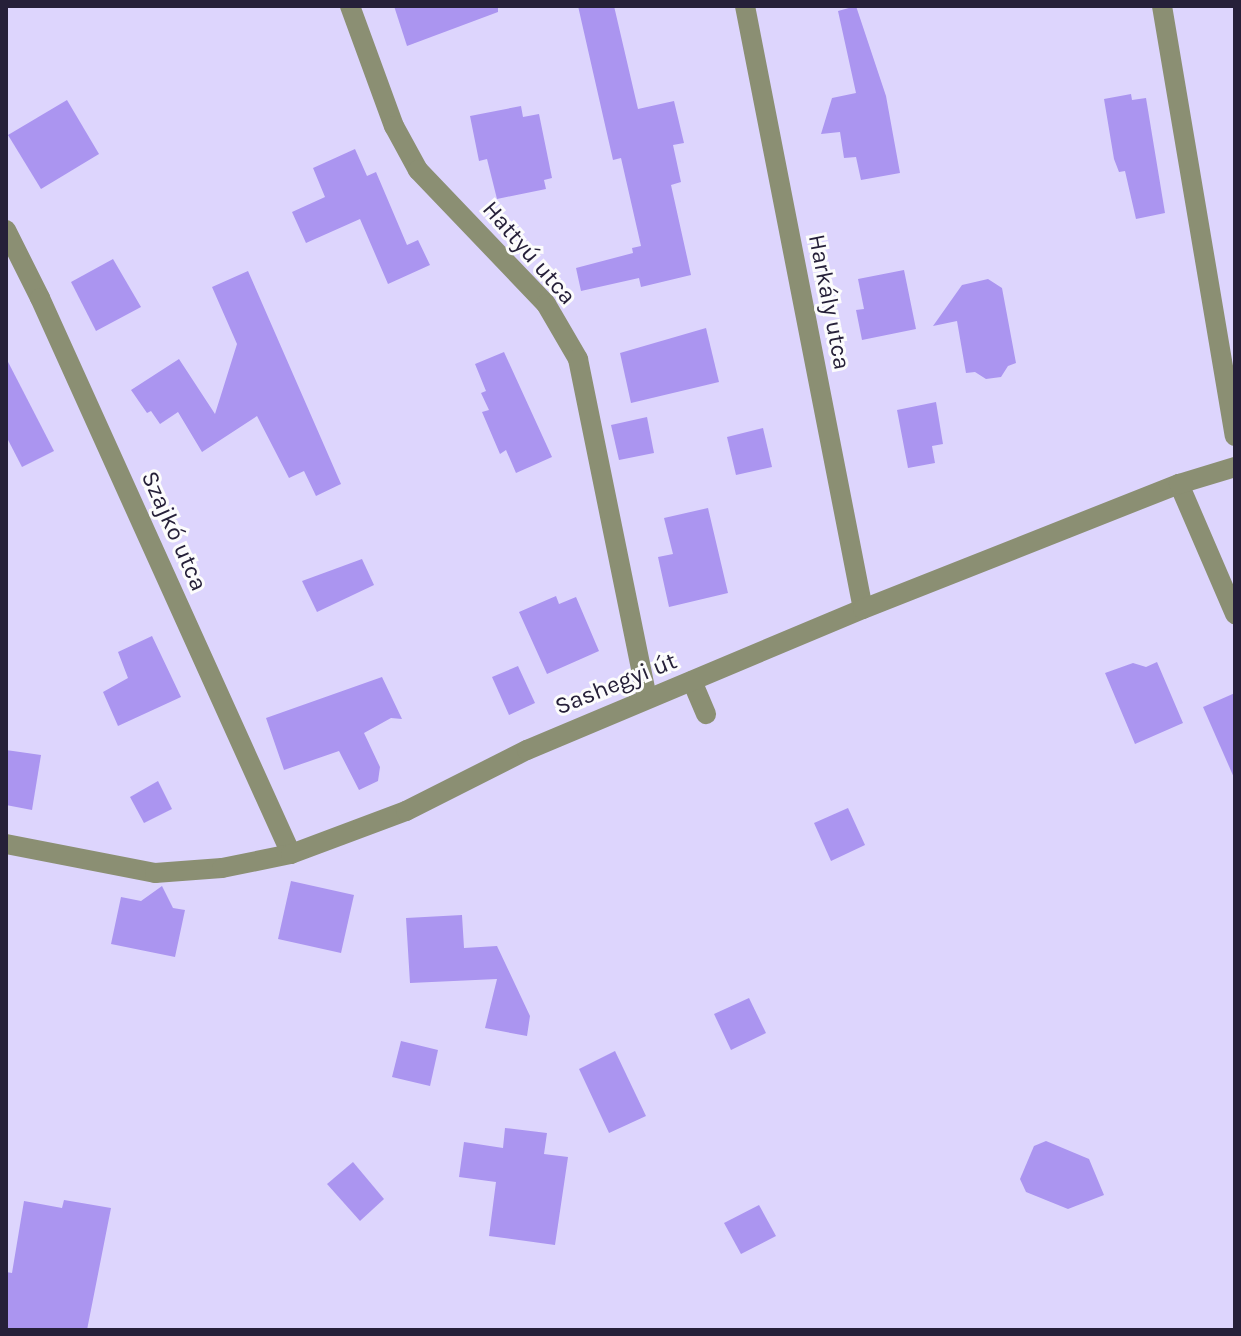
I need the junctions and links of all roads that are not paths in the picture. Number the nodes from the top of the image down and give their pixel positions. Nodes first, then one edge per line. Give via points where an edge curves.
1 (350, 6) edge
2 (745, 6) edge
3 (1162, 6) edge
4 (6, 230) edge
5 (1235, 436) edge
6 (1235, 467) edge
7 (1179, 484) junction
8 (863, 609) junction
9 (1235, 614) edge
10 (692, 681) junction
11 (647, 697) junction
12 (706, 714) dead end
13 (6, 844) edge
14 (291, 854) junction

1 - 11 street, Hattyú utca via 394,126 418,170 546,304 578,359
2 - 8 street, Harkály utca
3 - 5 street
4 - 14 street, Szajkó utca
6 - 7 street, Sashegyi út
7 - 8 street, Sashegyi út
7 - 9 street
8 - 10 street, Sashegyi út
10 - 11 street, Sashegyi út
10 - 12 street
11 - 14 street, Sashegyi út via 406,811
13 - 14 street, Sashegyi út via 155,873 222,868

